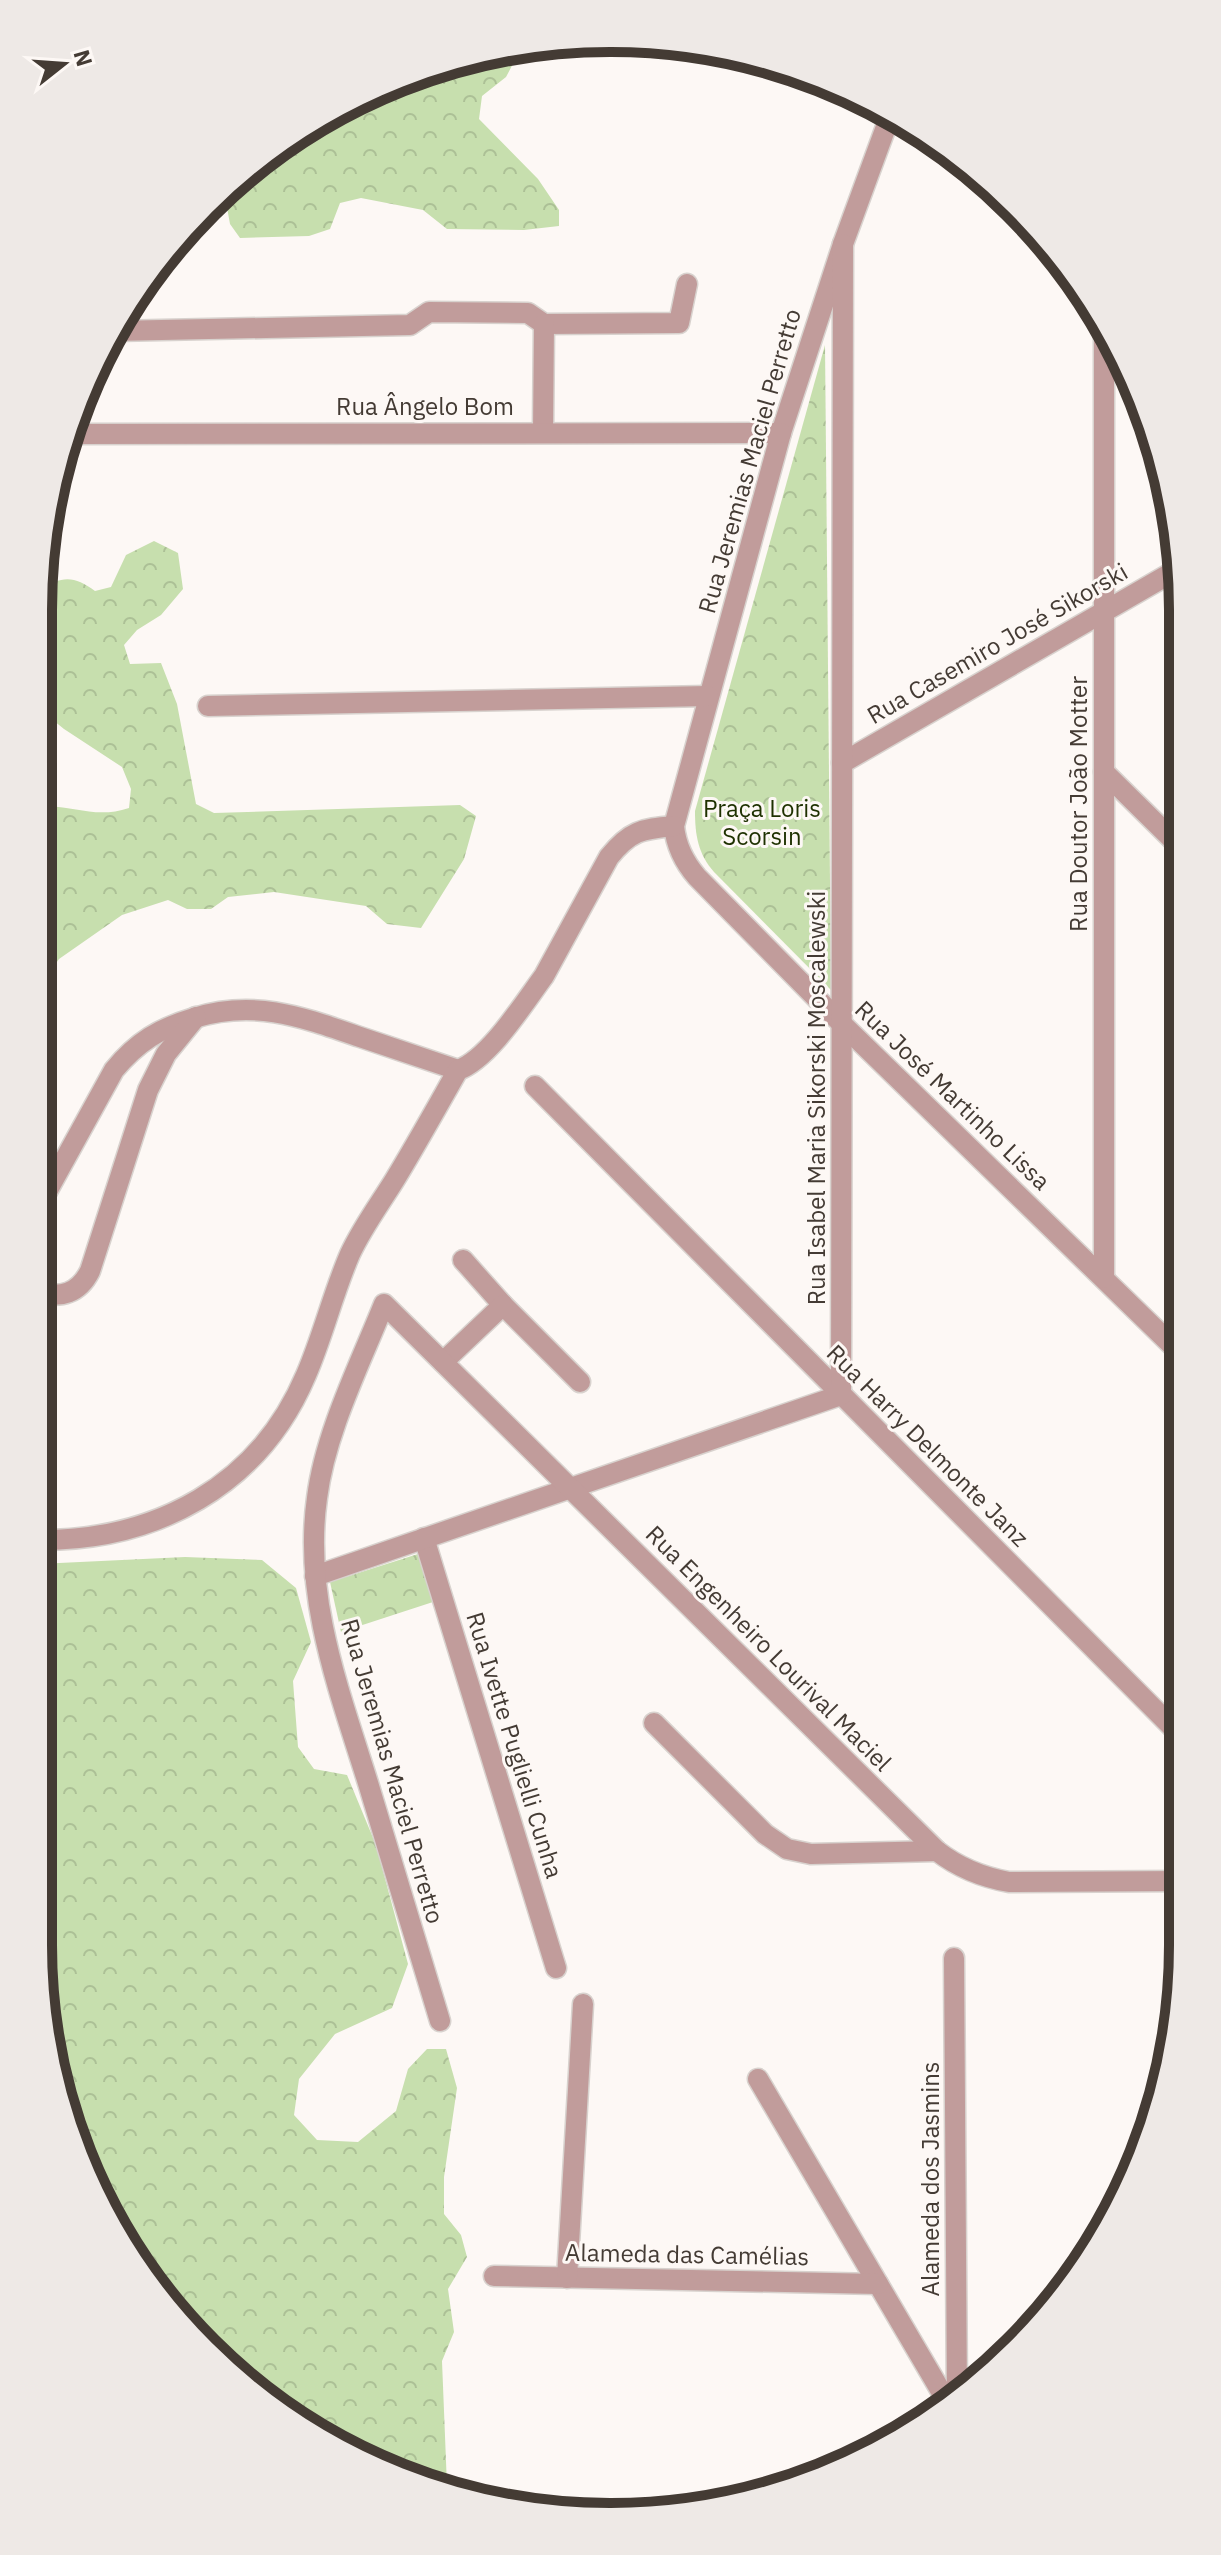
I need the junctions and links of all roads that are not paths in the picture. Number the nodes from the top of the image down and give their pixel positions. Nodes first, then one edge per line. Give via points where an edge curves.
1 (887, 125) edge
2 (843, 244) junction
3 (687, 284) dead end
4 (544, 324) junction
5 (127, 331) edge
6 (1104, 350) edge
7 (543, 432) junction
8 (781, 433) junction
9 (81, 434) edge
10 (1168, 575) edge
11 (1104, 612) junction
12 (708, 696) junction
13 (208, 706) dead end
14 (842, 763) junction
15 (1104, 772) junction
16 (674, 826) junction
17 (1169, 836) edge
18 (196, 1017) junction
19 (842, 1024) junction
20 (458, 1070) junction
21 (535, 1086) dead end
22 (52, 1183) edge
23 (463, 1260) dead end
24 (1104, 1278) junction
25 (52, 1296) edge
26 (384, 1304) joint
27 (503, 1305) junction
28 (1169, 1342) edge
29 (443, 1362) junction
30 (580, 1382) dead end
31 (841, 1395) junction
32 (570, 1488) junction
33 (52, 1538) edge
34 (424, 1538) junction
35 (315, 1576) junction
36 (1169, 1717) edge
37 (654, 1723) dead end
38 (937, 1851) junction
39 (1169, 1881) edge
40 (954, 1958) dead end
41 (556, 1968) dead end
42 (583, 2004) dead end
43 (440, 2021) dead end
44 (758, 2079) dead end
45 (494, 2276) dead end
46 (567, 2278) junction
47 (878, 2284) junction
48 (957, 2382) edge
49 (942, 2394) edge

1 - 2 street, Rua Jeremias Maciel Perretto
2 - 8 street, Rua Jeremias Maciel Perretto
2 - 14 street, Rua Isabel Maria Sikorski Moscalewski
3 - 4 street via 679,323
4 - 5 street via 528,313 429,312 410,325
4 - 7 street
6 - 11 street, Rua Doutor João Motter
7 - 8 street, Rua Ângelo Bom
7 - 9 street, Rua Ângelo Bom
8 - 12 street, Rua Jeremias Maciel Perretto
10 - 11 street, Rua Casemiro José Sikorski
11 - 14 street, Rua Casemiro José Sikorski
11 - 15 street, Rua Doutor João Motter
12 - 13 street
12 - 16 street, Rua Jeremias Maciel Perretto
14 - 19 street, Rua Isabel Maria Sikorski Moscalewski
15 - 17 street
15 - 24 street, Rua Doutor João Motter
16 - 19 street, Rua José Martinho Lissa via 680,852 697,877
16 - 20 street via 637,830 622,841 538,985 481,1058
18 - 20 street via 257,1008 286,1013
18 - 22 street via 150,1035 130,1051 114,1070
18 - 25 street via 152,1080 90,1271 70,1293
19 - 24 street, Rua José Martinho Lissa
19 - 31 street, Rua Isabel Maria Sikorski Moscalewski
20 - 33 street via 356,1242 307,1374 258,1454 211,1493 158,1521
21 - 31 street, Rua Harry Delmonte Janz
23 - 27 street
24 - 28 street, Rua José Martinho Lissa
26 - 29 street, Rua Engenheiro Lourival Maciel
26 - 35 street, Rua Jeremias Maciel Perretto via 326,1458 317,1497
27 - 29 street
27 - 30 street
29 - 32 street, Rua Engenheiro Lourival Maciel
31 - 32 street
31 - 36 street, Rua Harry Delmonte Janz
32 - 34 street
32 - 38 street, Rua Engenheiro Lourival Maciel
34 - 35 street
34 - 41 street, Rua Ivette Puglielli Cunha
35 - 43 street, Rua Jeremias Maciel Perretto via 332,1666
37 - 38 street via 765,1834 787,1849 811,1854
38 - 39 street, Rua Engenheiro Lourival Maciel via 966,1870 1009,1882
40 - 48 street, Alameda dos Jasmins
42 - 46 street
44 - 47 street
45 - 46 street, Alameda das Camélias
46 - 47 street, Alameda das Camélias
47 - 49 street

